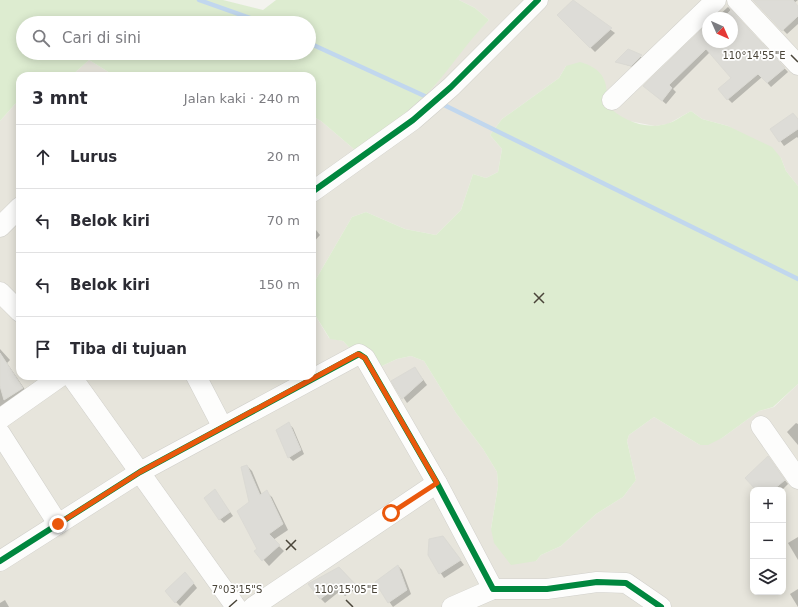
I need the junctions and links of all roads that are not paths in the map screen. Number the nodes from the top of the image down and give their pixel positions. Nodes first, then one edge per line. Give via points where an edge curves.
1 (538, 0) edge
2 (716, 0) edge
3 (737, 0) edge
4 (798, 65) edge
5 (612, 100) dead end
6 (316, 189) edge
7 (16, 211) edge
8 (0, 227) edge
9 (0, 292) edge
10 (16, 308) edge
11 (316, 377) edge
12 (56, 380) edge
13 (74, 380) edge
14 (198, 380) edge
15 (310, 380) edge
16 (0, 419) edge
17 (222, 426) junction
18 (761, 426) dead end
19 (0, 433) edge
20 (140, 472) junction
21 (798, 479) edge
22 (437, 483) junction
23 (58, 524) junction
24 (0, 561) edge
25 (493, 589) junction
26 (235, 607) edge
27 (253, 607) edge
28 (452, 607) edge
29 (661, 607) edge

1 - 6 street via 451,87 413,120
2 - 5 street
3 - 4 street
7 - 8 street
9 - 10 street
11 - 22 street via 359,354 365,358
12 - 16 street
13 - 20 street
14 - 17 street
15 - 17 street
17 - 20 street
18 - 21 street
19 - 23 street
20 - 23 street
20 - 26 street
22 - 25 street
22 - 27 street
23 - 24 street
25 - 28 street
25 - 29 street via 547,589 597,582 626,583

